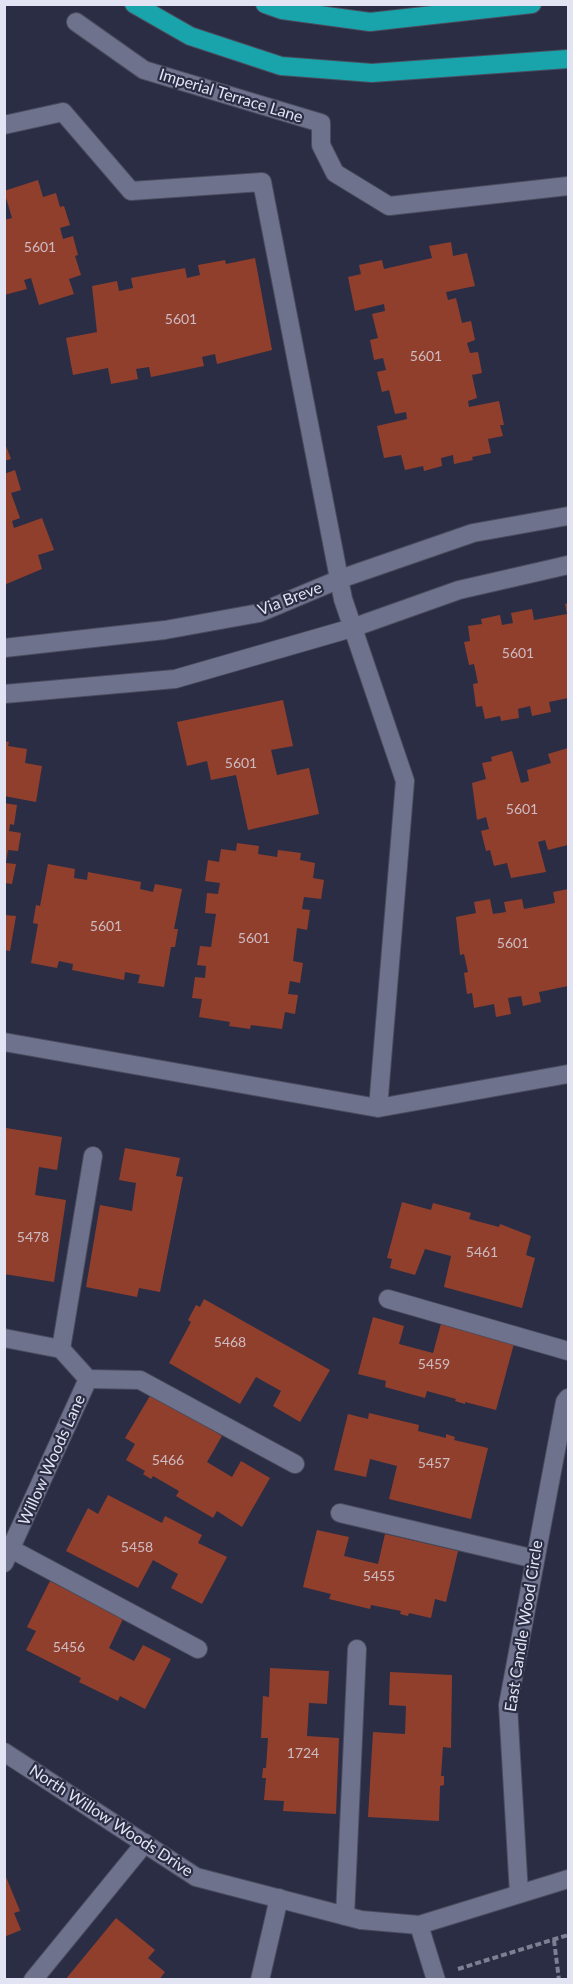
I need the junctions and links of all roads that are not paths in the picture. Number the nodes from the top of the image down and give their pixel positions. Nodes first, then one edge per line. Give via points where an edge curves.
1 (134, 4) edge
2 (265, 4) edge
3 (532, 4) edge
4 (76, 22) dead end
5 (568, 59) edge
6 (4, 125) edge
7 (568, 186) edge
8 (568, 516) edge
9 (568, 565) edge
10 (340, 579) junction
11 (352, 628) junction
12 (4, 648) edge
13 (4, 694) edge
14 (4, 1042) edge
15 (568, 1074) edge
16 (378, 1108) junction
17 (93, 1156) dead end
18 (388, 1299) dead end
19 (4, 1338) edge
20 (61, 1349) junction
21 (568, 1351) edge
22 (88, 1379) junction
23 (568, 1398) edge
24 (295, 1464) dead end
25 (340, 1513) dead end
26 (8, 1556) edge
27 (535, 1558) junction
28 (198, 1648) dead end
29 (357, 1649) dead end
30 (4, 1752) edge
31 (145, 1843) junction
32 (568, 1879) edge
33 (519, 1894) junction
34 (279, 1898) junction
35 (345, 1916) junction
36 (419, 1925) junction
37 (435, 1978) edge
38 (33, 1980) edge
39 (260, 1980) edge

1 - 5 highway via 190,36 281,66 372,73
2 - 3 highway via 282,10 370,22
4 - 7 street, Imperial Terrace Lane via 144,70 321,123 321,145 335,173 389,206
6 - 10 street via 63,112 132,190 262,182
8 - 10 street, Via Breve via 473,533
9 - 11 street via 459,590
10 - 11 street
10 - 12 street, Via Breve via 259,613 165,630
11 - 13 street via 175,679
11 - 16 street via 405,781
14 - 16 street
15 - 16 street
17 - 20 street
18 - 21 street
19 - 20 street
20 - 22 street, Willow Woods Lane
22 - 24 street via 140,1380
22 - 26 street, Willow Woods Lane
23 - 27 street, East Candle Wood Circle
25 - 27 street
26 - 28 street
27 - 33 street, East Candle Wood Circle via 508,1705
29 - 35 street
30 - 31 street, North Willow Woods Drive
31 - 34 street, North Willow Woods Drive via 196,1877
31 - 38 street
32 - 33 street, North Willow Woods Drive
33 - 36 street, North Willow Woods Drive
34 - 35 street, North Willow Woods Drive
34 - 39 street
35 - 36 street, North Willow Woods Drive
36 - 37 street

